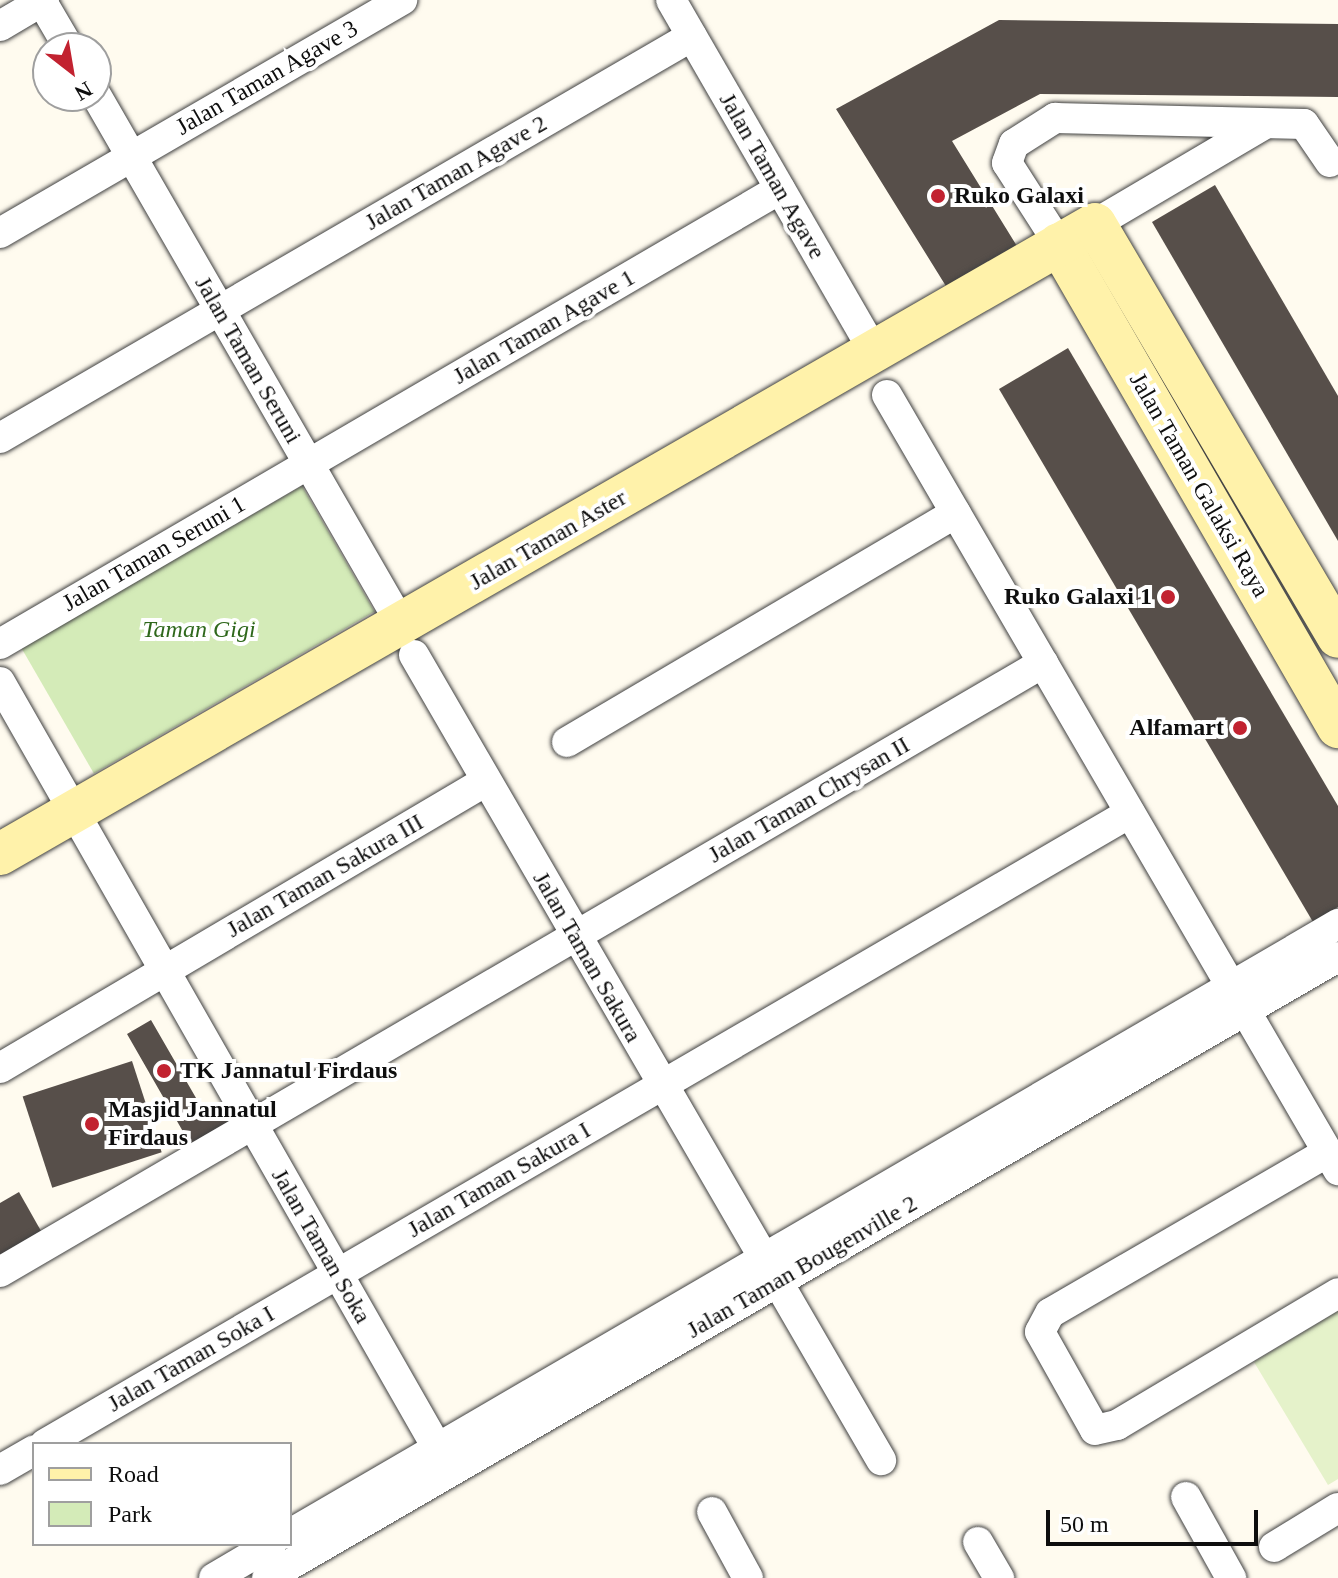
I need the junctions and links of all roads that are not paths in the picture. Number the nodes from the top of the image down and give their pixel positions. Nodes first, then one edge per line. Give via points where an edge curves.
1 (42, 0) edge
2 (402, 0) edge
3 (671, 0) edge
4 (0, 26) edge
5 (60, 32) edge
6 (692, 36) junction
7 (106, 112) edge
8 (1263, 125) junction
9 (131, 157) junction
10 (1330, 162) dead end
11 (780, 189) junction
12 (1095, 224) junction
13 (0, 233) edge
14 (1059, 244) junction
15 (220, 310) junction
16 (874, 351) junction
17 (887, 395) dead end
18 (0, 438) edge
19 (309, 464) junction
20 (955, 513) junction
21 (1278, 535) junction
22 (1240, 558) junction
23 (1338, 637) edge
24 (407, 640) junction
25 (0, 644) edge
26 (1043, 663) junction
27 (0, 682) edge
28 (1338, 727) edge
29 (567, 742) dead end
30 (486, 781) junction
31 (73, 812) junction
32 (1130, 813) junction
33 (0, 854) edge
34 (1338, 924) edge
35 (575, 936) junction
36 (1338, 957) edge
37 (164, 971) junction
38 (1238, 998) junction
39 (0, 1068) edge
40 (661, 1086) junction
41 (252, 1125) junction
42 (1333, 1161) edge
43 (768, 1271) junction
44 (0, 1272) edge
45 (337, 1274) junction
46 (1338, 1293) edge
47 (48, 1442) edge
48 (32, 1451) edge
49 (444, 1460) junction
50 (881, 1460) dead end
51 (0, 1470) edge
52 (1186, 1497) dead end
53 (1338, 1508) edge
54 (712, 1512) dead end
55 (292, 1533) edge
56 (978, 1542) dead end
57 (269, 1546) edge
58 (1274, 1547) dead end
59 (214, 1578) edge
60 (267, 1578) edge
61 (748, 1578) edge
62 (999, 1578) edge
63 (1231, 1578) edge

1 - 4 street
1 - 5 street
2 - 9 street, Jalan Taman Agave 3
3 - 6 street, Jalan Taman Agave
6 - 11 street, Jalan Taman Agave
6 - 15 street, Jalan Taman Agave 2
7 - 9 street, Jalan Taman Seruni
8 - 10 street via 1304,124
8 - 12 street
8 - 14 street via 1055,118 1014,144 1007,163
9 - 13 street, Jalan Taman Agave 3
9 - 15 street, Jalan Taman Seruni
11 - 16 street, Jalan Taman Agave
11 - 19 street, Jalan Taman Agave 1
12 - 14 main road, Jalan Taman Aster
12 - 21 main road, Jalan Taman Galaksi Raya
14 - 16 main road, Jalan Taman Aster
14 - 22 main road, Jalan Taman Galaksi Raya
15 - 18 street, Jalan Taman Agave 2
15 - 19 street, Jalan Taman Seruni
16 - 24 main road, Jalan Taman Aster
17 - 20 street
19 - 24 street, Jalan Taman Seruni
19 - 25 street, Jalan Taman Seruni 1
20 - 26 street
20 - 29 street
21 - 22 main road
21 - 23 main road, Jalan Taman Galaksi Raya
22 - 28 main road, Jalan Taman Galaksi Raya
24 - 30 street, Jalan Taman Sakura
24 - 31 main road, Jalan Taman Aster
26 - 32 street
26 - 35 street, Jalan Taman Chrysan II
27 - 31 street, Jalan Taman Soka
30 - 35 street, Jalan Taman Sakura
30 - 37 street, Jalan Taman Sakura III
31 - 33 main road, Jalan Taman Aster
31 - 37 street, Jalan Taman Soka
32 - 38 street
32 - 40 street, Jalan Taman Sakura I
34 - 38 street, Jalan Taman Bougenville 2
35 - 40 street, Jalan Taman Sakura
35 - 41 street, Jalan Taman Chrysan II
36 - 38 street, Jalan Taman Bougenville 2
37 - 39 street, Jalan Taman Sakura III
37 - 41 street, Jalan Taman Soka
38 - 42 street
38 - 43 street, Jalan Taman Bougenville 2
40 - 43 street, Jalan Taman Sakura
40 - 45 street, Jalan Taman Sakura I
41 - 44 street, Jalan Taman Chrysan II
41 - 45 street, Jalan Taman Soka
42 - 46 street via 1050,1313 1040,1332 1095,1430 1117,1425
43 - 49 street, Jalan Taman Bougenville 2
43 - 50 street, Jalan Taman Sakura
45 - 47 street, Jalan Taman Soka I
45 - 49 street, Jalan Taman Soka
48 - 51 street
49 - 55 street, Jalan Taman Bougenville 2
49 - 60 street, Jalan Taman Bougenville 2
52 - 63 street
53 - 58 street
54 - 61 street
56 - 62 street
57 - 59 street

